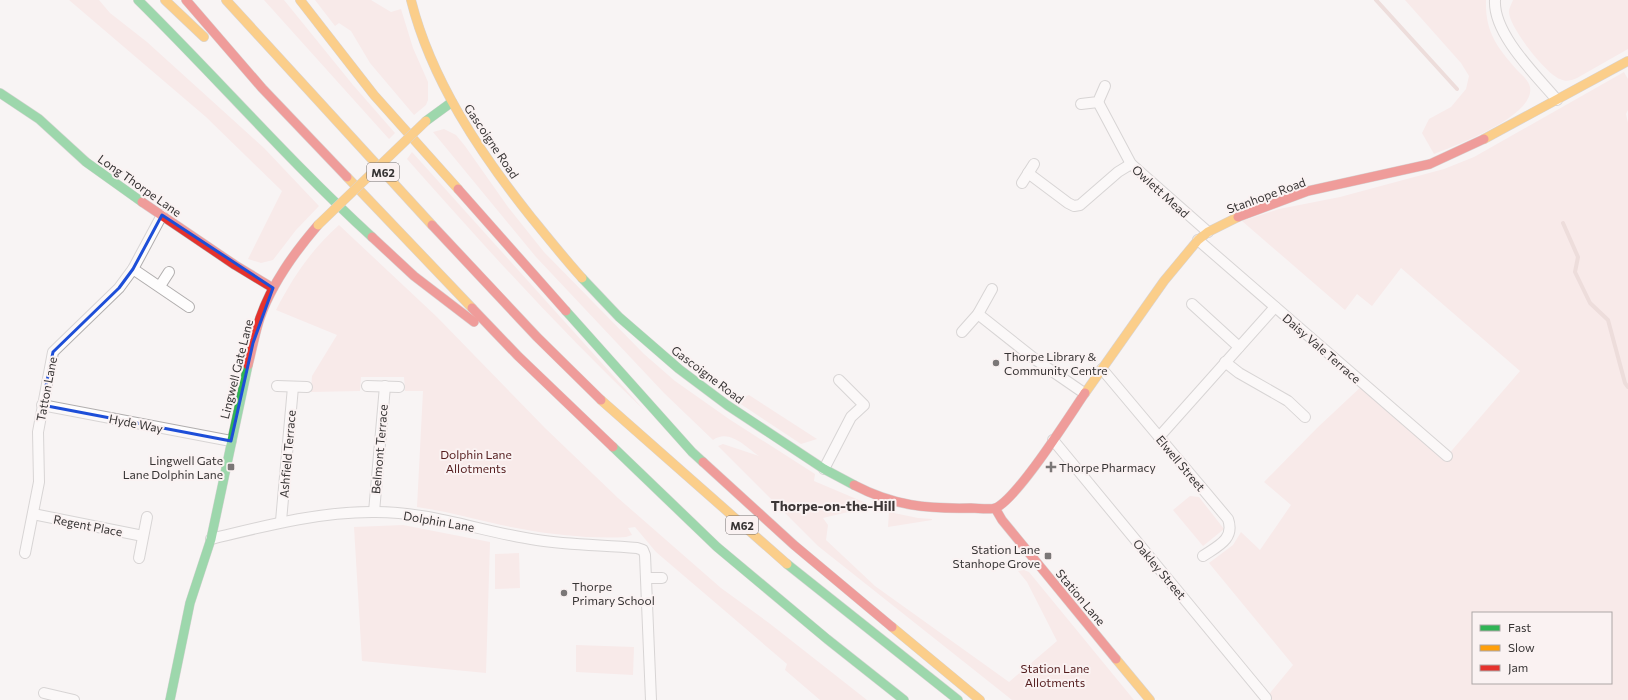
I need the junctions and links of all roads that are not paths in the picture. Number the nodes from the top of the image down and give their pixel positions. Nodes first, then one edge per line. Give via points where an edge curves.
1 (138, 0) edge
2 (165, 0) edge
3 (186, 0) edge
4 (300, 0) edge
5 (411, 0) edge
6 (1495, 0) edge
7 (228, 2) edge
8 (1628, 61) edge
9 (1105, 86) dead end
10 (262, 88) junction
11 (0, 93) edge
12 (1557, 100) junction
13 (452, 102) junction
14 (1098, 102) junction
15 (1081, 104) dead end
16 (1034, 164) dead end
17 (1131, 164) junction
18 (1028, 173) junction
19 (1022, 183) dead end
20 (162, 214) junction
21 (1208, 232) junction
22 (1198, 240) junction
23 (133, 269) junction
24 (169, 272) dead end
25 (160, 286) junction
26 (273, 288) junction
27 (992, 288) dead end
28 (1192, 304) dead end
29 (189, 307) dead end
30 (1275, 307) junction
31 (978, 314) junction
32 (962, 332) dead end
33 (1239, 347) junction
34 (518, 356) junction
35 (1225, 362) junction
36 (1102, 369) junction
37 (839, 380) dead end
38 (277, 386) dead end
39 (367, 386) dead end
40 (385, 386) junction
41 (293, 387) junction
42 (307, 387) dead end
43 (399, 387) dead end
44 (1084, 393) junction
45 (42, 405) junction
46 (1305, 417) dead end
47 (1159, 437) junction
48 (1053, 440) junction
49 (231, 441) junction
50 (1447, 456) dead end
51 (824, 469) junction
52 (995, 508) junction
53 (374, 512) junction
54 (33, 514) junction
55 (147, 517) dead end
56 (281, 522) junction
57 (143, 536) junction
58 (211, 539) junction
59 (25, 553) dead end
60 (1203, 556) dead end
61 (139, 558) dead end
62 (646, 578) junction
63 (662, 578) dead end
64 (44, 693) dead end
65 (1266, 698) dead end
66 (70, 700) edge
67 (170, 700) edge
68 (651, 700) edge
69 (904, 700) edge
70 (958, 700) edge
71 (980, 700) edge
72 (1150, 700) edge

1 - 34 main road via 186,46 341,208 414,276
2 - 10 main road
3 - 10 main road, M62
4 - 71 main road via 374,95 692,452 794,545
5 - 13 main road via 418,28
6 - 12 street via 1499,24 1507,39
7 - 70 main road, M62 via 442,236 616,416 787,564
8 - 12 main road, Stanhope Road
9 - 14 street
10 - 34 main road, M62
11 - 20 main road, Long Thorpe Lane via 39,119 91,166
12 - 21 main road, Stanhope Road via 1466,149 1430,164 1308,191 1237,217
13 - 26 main road, Lingwell Gate Lane, bridge via 426,121 318,225 296,251
13 - 51 main road, Gascoigne Road via 507,186 566,261 619,317 721,401
14 - 15 street
14 - 17 street, Owlett Mead
16 - 18 street
17 - 18 street via 1080,205 1074,206
17 - 21 street, Owlett Mead
18 - 19 street
20 - 23 street, Tatton Lane
20 - 26 main road, Long Thorpe Lane
21 - 22 main road, Stanhope Road
22 - 30 street, Daisy Vale Terrace
22 - 36 main road, Stanhope Road via 1164,281
23 - 25 street
23 - 45 street, Tatton Lane via 105,302 53,352
24 - 25 street
25 - 29 street
26 - 49 main road, Lingwell Gate Lane via 253,343
27 - 31 street
28 - 33 street
30 - 33 street
30 - 50 street, Daisy Vale Terrace
31 - 32 street
31 - 44 street via 1036,360
33 - 35 street
34 - 69 main road, M62 via 717,547
35 - 46 street via 1288,401
35 - 47 street
36 - 44 main road, Stanhope Road
36 - 47 street, Elwell Street
37 - 51 street via 864,405 851,417
38 - 41 street
39 - 40 street, Belmont Terrace
40 - 43 street, Belmont Terrace
40 - 53 street, Belmont Terrace
41 - 42 street
41 - 56 street, Ashfield Terrace
44 - 48 main road, Stanhope Road
45 - 49 street, Hyde Way
45 - 54 street, Tatton Lane via 38,432 39,482
47 - 60 street, Elwell Street via 1228,519 1231,528 1229,536
48 - 52 main road, Stanhope Road via 1014,492
48 - 65 street, Oakley Street
49 - 58 main road, Lingwell Gate Lane
51 - 52 main road, Gascoigne Road via 877,497 894,502 942,510
52 - 72 main road, Station Lane via 1002,520
53 - 56 street, Dolphin Lane via 342,513
53 - 62 street, Dolphin Lane via 416,515 538,540 636,548 643,550
54 - 57 street, Regent Place
54 - 59 street, Tatton Lane
55 - 57 street
56 - 58 street, Dolphin Lane
57 - 61 street
58 - 67 main road, Lingwell Gate Lane via 190,603
62 - 63 street
62 - 68 street
64 - 66 street

